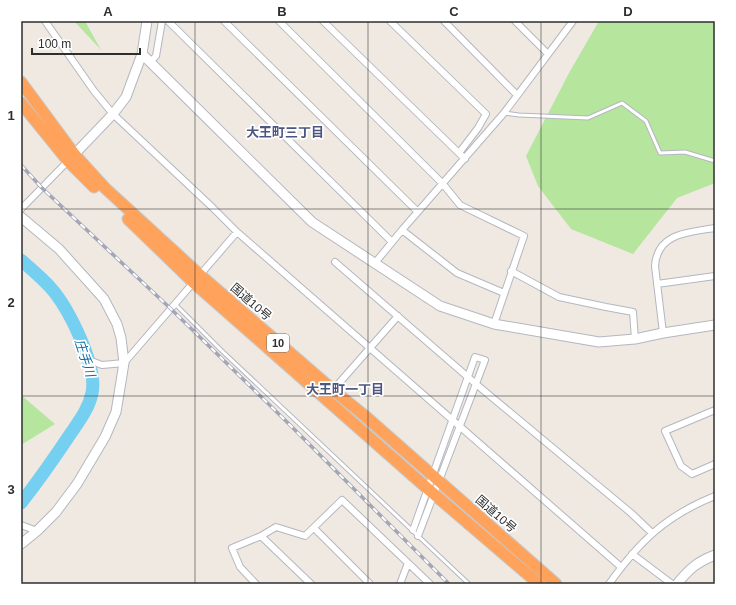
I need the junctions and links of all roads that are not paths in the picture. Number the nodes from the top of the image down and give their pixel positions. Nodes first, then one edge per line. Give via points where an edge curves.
1 (45, 21) edge
2 (147, 21) edge
3 (162, 21) edge
4 (168, 21) edge
5 (224, 21) edge
6 (280, 21) edge
7 (323, 21) edge
8 (390, 21) edge
9 (444, 21) edge
10 (515, 21) edge
11 (573, 21) edge
12 (142, 54) junction
13 (548, 54) junction
14 (150, 62) junction
15 (21, 82) edge
16 (517, 95) junction
17 (21, 103) edge
18 (504, 113) junction
19 (113, 114) junction
20 (459, 153) junction
21 (71, 158) junction
22 (465, 159) junction
23 (715, 161) edge
24 (443, 184) junction
25 (21, 209) edge
26 (418, 212) junction
27 (21, 217) edge
28 (715, 228) edge
29 (402, 230) junction
30 (236, 232) junction
31 (392, 242) junction
32 (335, 262) dead end
33 (375, 264) junction
34 (511, 271) junction
35 (715, 276) edge
36 (196, 278) junction
37 (657, 284) junction
38 (504, 293) junction
39 (175, 304) junction
40 (398, 316) junction
41 (494, 324) junction
42 (715, 325) edge
43 (663, 333) junction
44 (635, 339) junction
45 (370, 349) junction
46 (86, 360) dead end
47 (124, 363) junction
48 (468, 377) junction
49 (476, 384) junction
50 (333, 390) junction
51 (715, 410) edge
52 (452, 421) junction
53 (459, 427) junction
54 (715, 464) edge
55 (436, 478) junction
56 (431, 492) junction
57 (715, 496) edge
58 (21, 525) edge
59 (314, 528) junction
60 (413, 530) junction
61 (37, 531) junction
62 (652, 533) junction
63 (262, 536) junction
64 (418, 536) junction
65 (21, 544) edge
66 (632, 554) junction
67 (715, 555) edge
68 (408, 563) junction
69 (621, 567) junction
70 (256, 584) edge
71 (311, 584) edge
72 (370, 584) edge
73 (400, 584) edge
74 (430, 584) edge
75 (469, 584) edge
76 (539, 584) edge
77 (556, 584) edge
78 (609, 584) edge
79 (672, 584) edge
80 (677, 584) edge

1 - 19 street
2 - 12 street
3 - 14 street via 156,56
4 - 31 street
5 - 26 street
6 - 24 street
7 - 20 street
8 - 20 street via 486,114
9 - 16 street
10 - 13 street
11 - 13 street
12 - 14 street
12 - 19 street via 126,97
13 - 16 street
14 - 33 street via 312,222
15 - 21 highway, 国道10号 / 10
16 - 18 street
17 - 21 highway, 国道10号 / 10
18 - 22 street
18 - 23 lane via 588,118 622,103 646,122 660,153 685,152
19 - 21 street
19 - 30 street
20 - 22 street
21 - 25 street
21 - 36 highway, 国道10号 / 10
22 - 24 street
24 - 26 street
24 - 34 street via 460,205 524,236
26 - 29 street
27 - 47 street via 59,249 104,299 117,324
28 - 37 street via 677,235 663,245 656,258
29 - 31 street
29 - 38 street via 457,273
30 - 36 street
30 - 45 street
31 - 33 street
32 - 40 street
33 - 41 street via 440,306
34 - 38 street
34 - 44 street via 559,297 633,312
35 - 37 street
36 - 39 street
36 - 50 highway, 国道10号 / 10
36 - 56 highway, 国道10号 / 10
37 - 43 street
38 - 41 street
39 - 47 street
39 - 60 lane
40 - 45 street
40 - 48 street
41 - 44 street via 599,342
42 - 43 street
43 - 44 street
45 - 50 street
45 - 52 street
46 - 47 street via 102,364
47 - 61 street via 116,412 105,437 77,484 56,512
48 - 49 street
48 - 49 street via 475,358 485,360
48 - 52 street
49 - 53 street
49 - 62 street
50 - 55 highway, 国道10号 / 10
51 - 54 street via 665,431 681,466 692,474
52 - 53 street
52 - 55 street
53 - 55 street
53 - 69 street
55 - 56 street
55 - 77 highway, 国道10号 / 10
56 - 60 street
56 - 64 street
56 - 76 highway, 国道10号 / 10
57 - 62 street via 671,518
58 - 61 street
59 - 63 street via 305,536 276,527
59 - 68 street via 342,500
59 - 72 street
60 - 64 lane
61 - 65 street
62 - 66 street
63 - 70 street via 232,548 240,567
63 - 71 street
64 - 75 lane
66 - 69 street
66 - 79 street
67 - 80 street via 688,570
68 - 73 street
68 - 74 street
69 - 78 street

